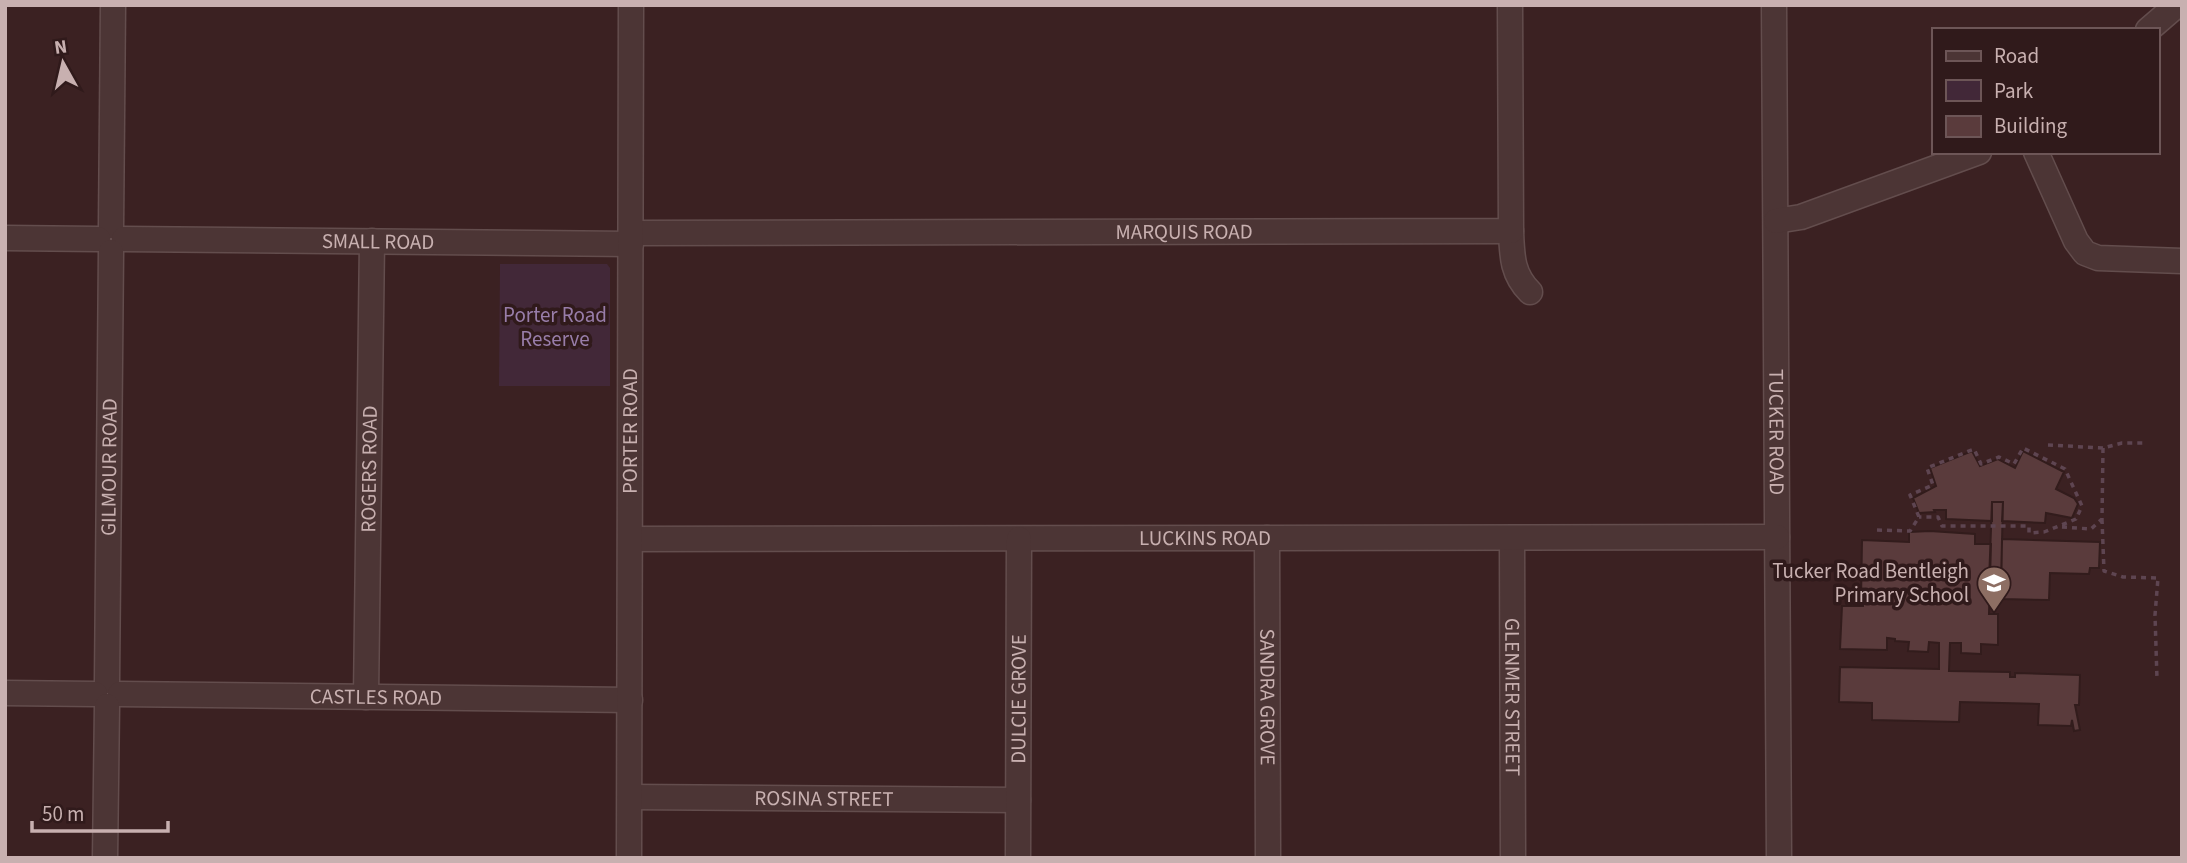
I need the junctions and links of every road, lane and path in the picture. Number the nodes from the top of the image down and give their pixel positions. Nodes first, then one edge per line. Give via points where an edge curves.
1 (113, 5) edge
2 (631, 5) edge
3 (1510, 5) edge
4 (1774, 5) edge
5 (2177, 5) edge
6 (2150, 28) edge
7 (1974, 154) edge
8 (2037, 154) edge
9 (1776, 221) junction
10 (1511, 231) junction
11 (5, 238) edge
12 (631, 238) junction
13 (111, 239) junction
14 (372, 241) junction
15 (2182, 261) edge
16 (1530, 292) dead end
17 (2143, 443) dead end
18 (2048, 445) dead end
19 (2104, 448) junction
20 (1919, 517) junction
21 (2102, 519) junction
22 (2060, 527) junction
23 (1877, 530) dead end
24 (1512, 537) junction
25 (1777, 537) junction
26 (1268, 538) junction
27 (631, 539) junction
28 (1019, 539) junction
29 (2157, 679) dead end
30 (5, 693) edge
31 (108, 694) junction
32 (366, 697) junction
33 (630, 699) junction
34 (630, 797) junction
35 (1018, 800) junction
36 (105, 858) edge
37 (629, 858) edge
38 (1018, 858) edge
39 (1268, 858) edge
40 (1513, 858) edge
41 (1779, 858) edge

1 - 13 street, GILMOUR ROAD
2 - 12 street, PORTER ROAD
3 - 10 street
4 - 9 street, TUCKER ROAD
5 - 6 street
7 - 9 street via 1801,217
8 - 15 street via 2085,253 2107,259
9 - 25 street, TUCKER ROAD
10 - 12 street, MARQUIS ROAD
10 - 16 street via 1513,266
11 - 13 street, SMALL ROAD
12 - 14 street, SMALL ROAD
12 - 27 street, PORTER ROAD
13 - 14 street, SMALL ROAD
13 - 31 street, GILMOUR ROAD
14 - 32 street, ROGERS ROAD
17 - 19 path
18 - 19 path
19 - 21 path
20 - 22 path via 1938,517 1941,526 2029,526 2029,533
20 - 22 path via 1910,495 1933,485 1927,468 1974,449 1981,464 1999,457 2014,464 2022,448 2065,469 2082,506 2076,519
20 - 23 path via 1910,531
21 - 22 path via 2091,529
21 - 29 path via 2104,571 2123,577 2158,578
24 - 25 street, LUCKINS ROAD
24 - 26 street, LUCKINS ROAD
24 - 40 street, GLENMER STREET
25 - 41 street, TUCKER ROAD
26 - 28 street, LUCKINS ROAD
26 - 39 street, SANDRA GROVE
27 - 28 street, LUCKINS ROAD
27 - 33 street, PORTER ROAD
28 - 35 street, DULCIE GROVE
30 - 31 street, CASTLES ROAD
31 - 32 street, CASTLES ROAD
31 - 36 street, GILMOUR ROAD
32 - 33 street, CASTLES ROAD
33 - 34 street, PORTER ROAD
34 - 35 street, ROSINA STREET
34 - 37 street, PORTER ROAD
35 - 38 street, DULCIE GROVE

